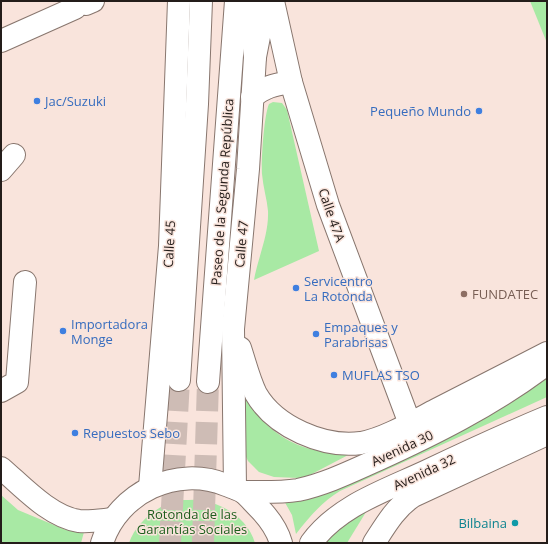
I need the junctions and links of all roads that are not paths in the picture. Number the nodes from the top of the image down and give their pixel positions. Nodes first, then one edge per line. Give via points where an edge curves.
1 (179, 1) edge
2 (201, 1) edge
3 (236, 1) edge
4 (249, 1) edge
5 (266, 1) edge
6 (273, 1) edge
7 (84, 4) edge
8 (1, 41) edge
9 (255, 57) junction
10 (291, 82) junction
11 (252, 97) junction
12 (25, 282) dead end
13 (233, 329) junction
14 (547, 353) edge
15 (547, 364) edge
16 (179, 380) tunnel mouth
17 (208, 382) tunnel mouth
18 (1, 392) edge
19 (547, 417) edge
20 (410, 424) junction
21 (547, 434) edge
22 (1, 468) edge
23 (150, 487) junction
24 (239, 490) junction
25 (113, 520) junction
26 (102, 543) edge
27 (281, 543) edge
28 (311, 543) edge
29 (374, 543) edge

1 - 23 main road, Calle 45 via 170,246
2 - 16 main road
3 - 17 main road, Paseo de la Segunda República
4 - 9 main road
5 - 9 main road, Calle 47
6 - 10 main road, Calle 47A
7 - 8 main road
9 - 11 main road, Calle 47
10 - 11 main road via 262,89
10 - 20 main road, Calle 47A via 328,205
11 - 13 main road, Calle 47
12 - 18 main road via 17,382
13 - 20 main road via 256,394 268,410 282,422 310,436 345,443 362,443
13 - 24 main road, Calle 47
14 - 20 main road
15 - 24 main road, Avenida 30 via 464,418 355,470 297,490
19 - 28 main road, Avenida 32 via 502,435 359,502 332,519
21 - 29 main road via 413,496 400,506
22 - 25 main road via 43,504 68,518 79,521
23 - 24 main road via 167,481 202,478
23 - 25 main road via 136,496
24 - 27 main road via 269,519
25 - 26 main road

